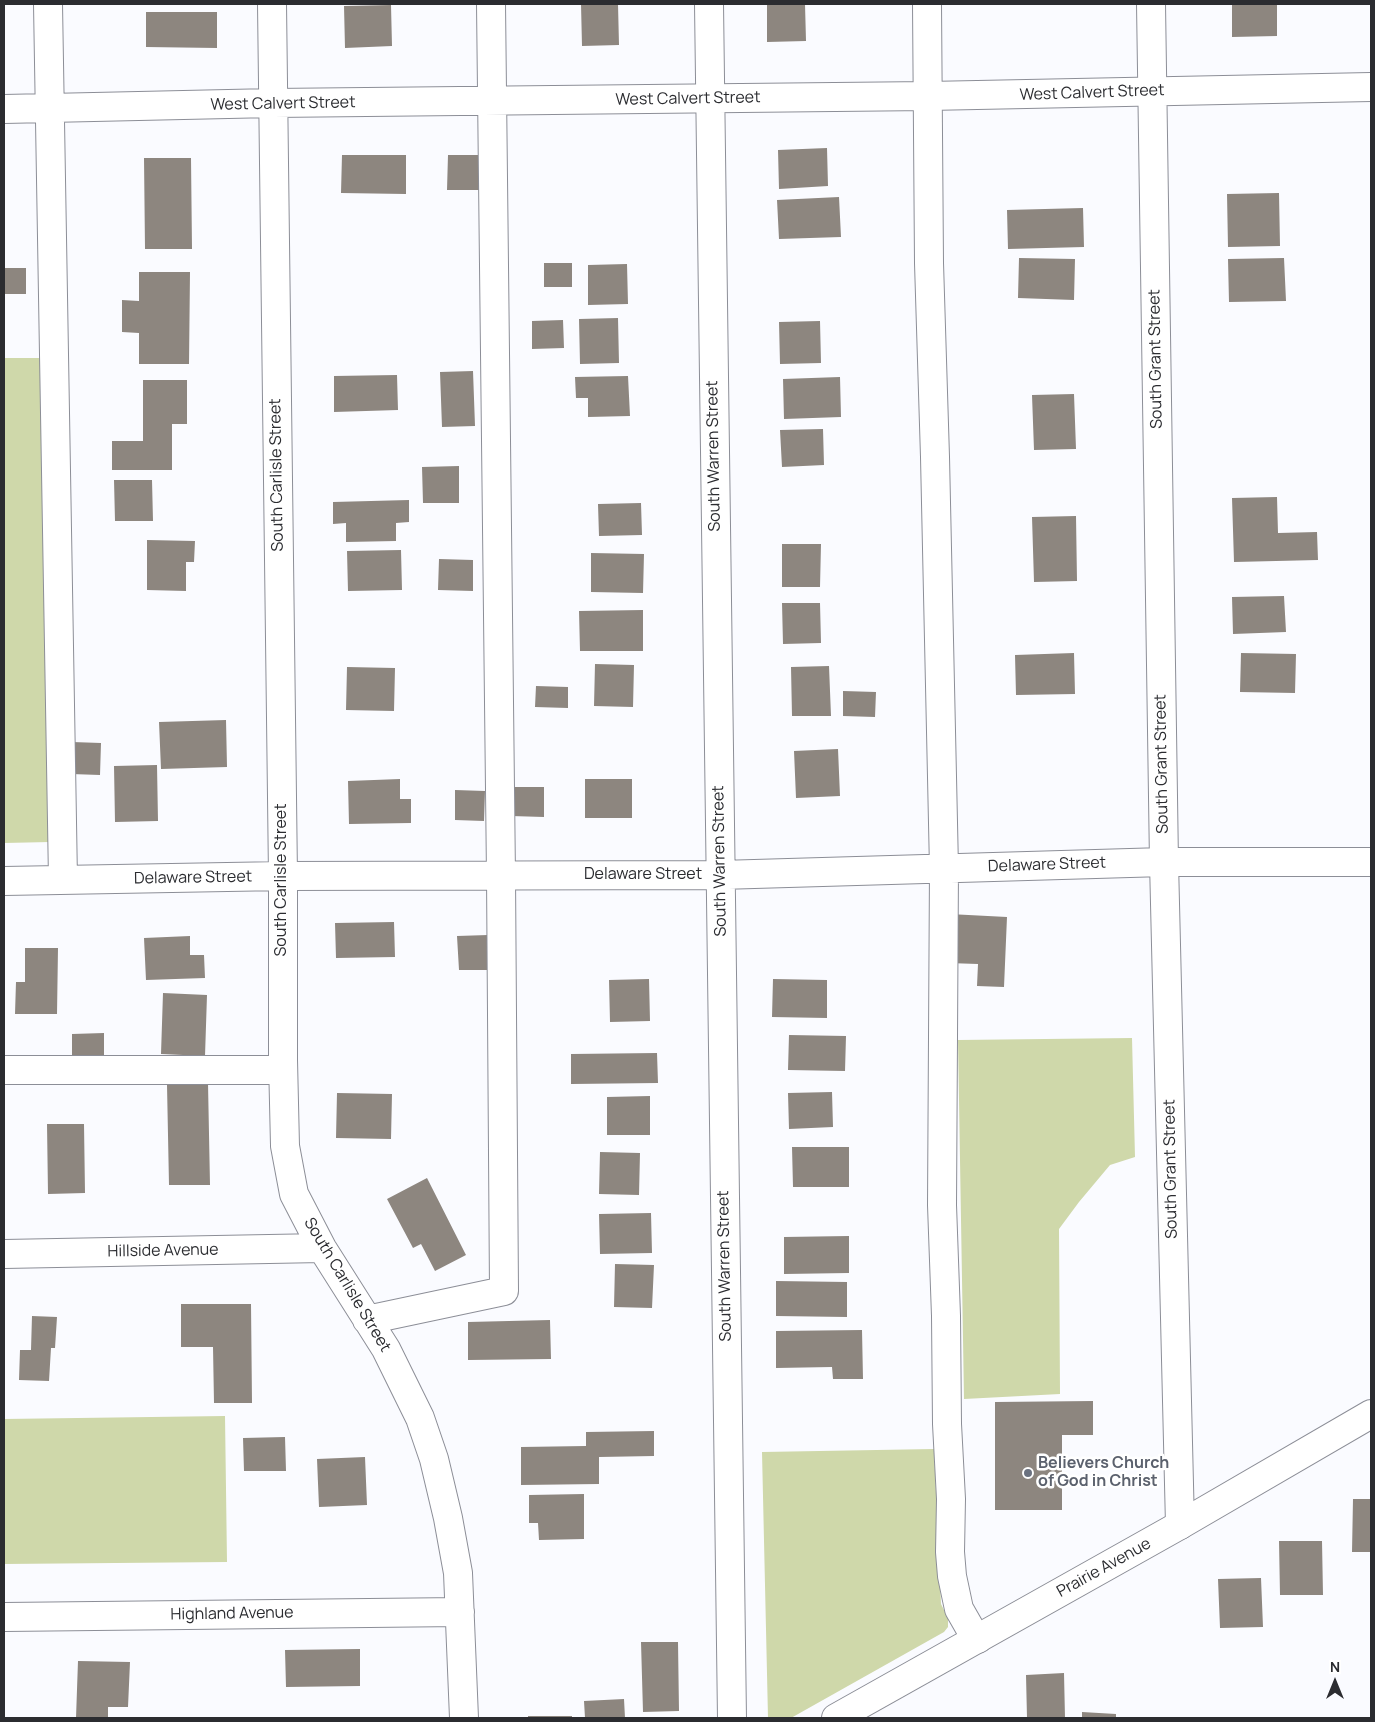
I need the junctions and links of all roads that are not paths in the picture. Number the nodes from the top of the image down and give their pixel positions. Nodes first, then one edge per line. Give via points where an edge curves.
1 (48, 4) edge
2 (272, 4) edge
3 (491, 4) edge
4 (709, 4) edge
5 (927, 4) edge
6 (1151, 4) edge
7 (1371, 87) edge
8 (1152, 91) junction
9 (928, 96) junction
10 (709, 98) junction
11 (493, 101) junction
12 (273, 103) junction
13 (4, 109) edge
14 (49, 109) junction
15 (1164, 862) junction
16 (1371, 862) edge
17 (944, 868) junction
18 (720, 875) junction
19 (283, 876) junction
20 (501, 876) junction
21 (63, 880) junction
22 (4, 881) edge
23 (4, 1070) edge
24 (284, 1070) junction
25 (322, 1248) junction
26 (4, 1254) edge
27 (368, 1320) junction
28 (1371, 1414) edge
29 (1180, 1525) junction
30 (460, 1612) junction
31 (4, 1616) edge
32 (978, 1639) junction
33 (464, 1718) edge
34 (732, 1718) edge
35 (836, 1718) edge

1 - 14 street
2 - 12 street, South Carlisle Street
3 - 11 street
4 - 10 street, South Warren Street
5 - 9 street
6 - 8 street, South Grant Street
7 - 8 street, West Calvert Street
8 - 9 street, West Calvert Street
8 - 15 street, South Grant Street
9 - 10 street, West Calvert Street
9 - 17 street
10 - 11 street, West Calvert Street
10 - 18 street, South Warren Street
11 - 12 street, West Calvert Street
11 - 20 street
12 - 14 street, West Calvert Street
12 - 19 street, South Carlisle Street
13 - 14 street, West Calvert Street
14 - 21 street
15 - 16 street, Delaware Street
15 - 17 street, Delaware Street
15 - 29 street, South Grant Street
17 - 18 street, Delaware Street
17 - 32 street via 942,1205 950,1552 959,1610
18 - 20 street, Delaware Street
18 - 34 street, South Warren Street
19 - 20 street, Delaware Street
19 - 21 street, Delaware Street
19 - 24 street, South Carlisle Street
20 - 27 street via 504,1291
21 - 22 street, Delaware Street
23 - 24 street
24 - 25 street, South Carlisle Street via 285,1146 294,1194
25 - 26 street, Hillside Avenue
25 - 27 street, South Carlisle Street
27 - 30 street, South Carlisle Street via 416,1410 434,1459 458,1573
28 - 29 street, Prairie Avenue
29 - 32 street, Prairie Avenue
30 - 31 street, Highland Avenue
30 - 33 street, South Carlisle Street
32 - 35 street, Prairie Avenue

